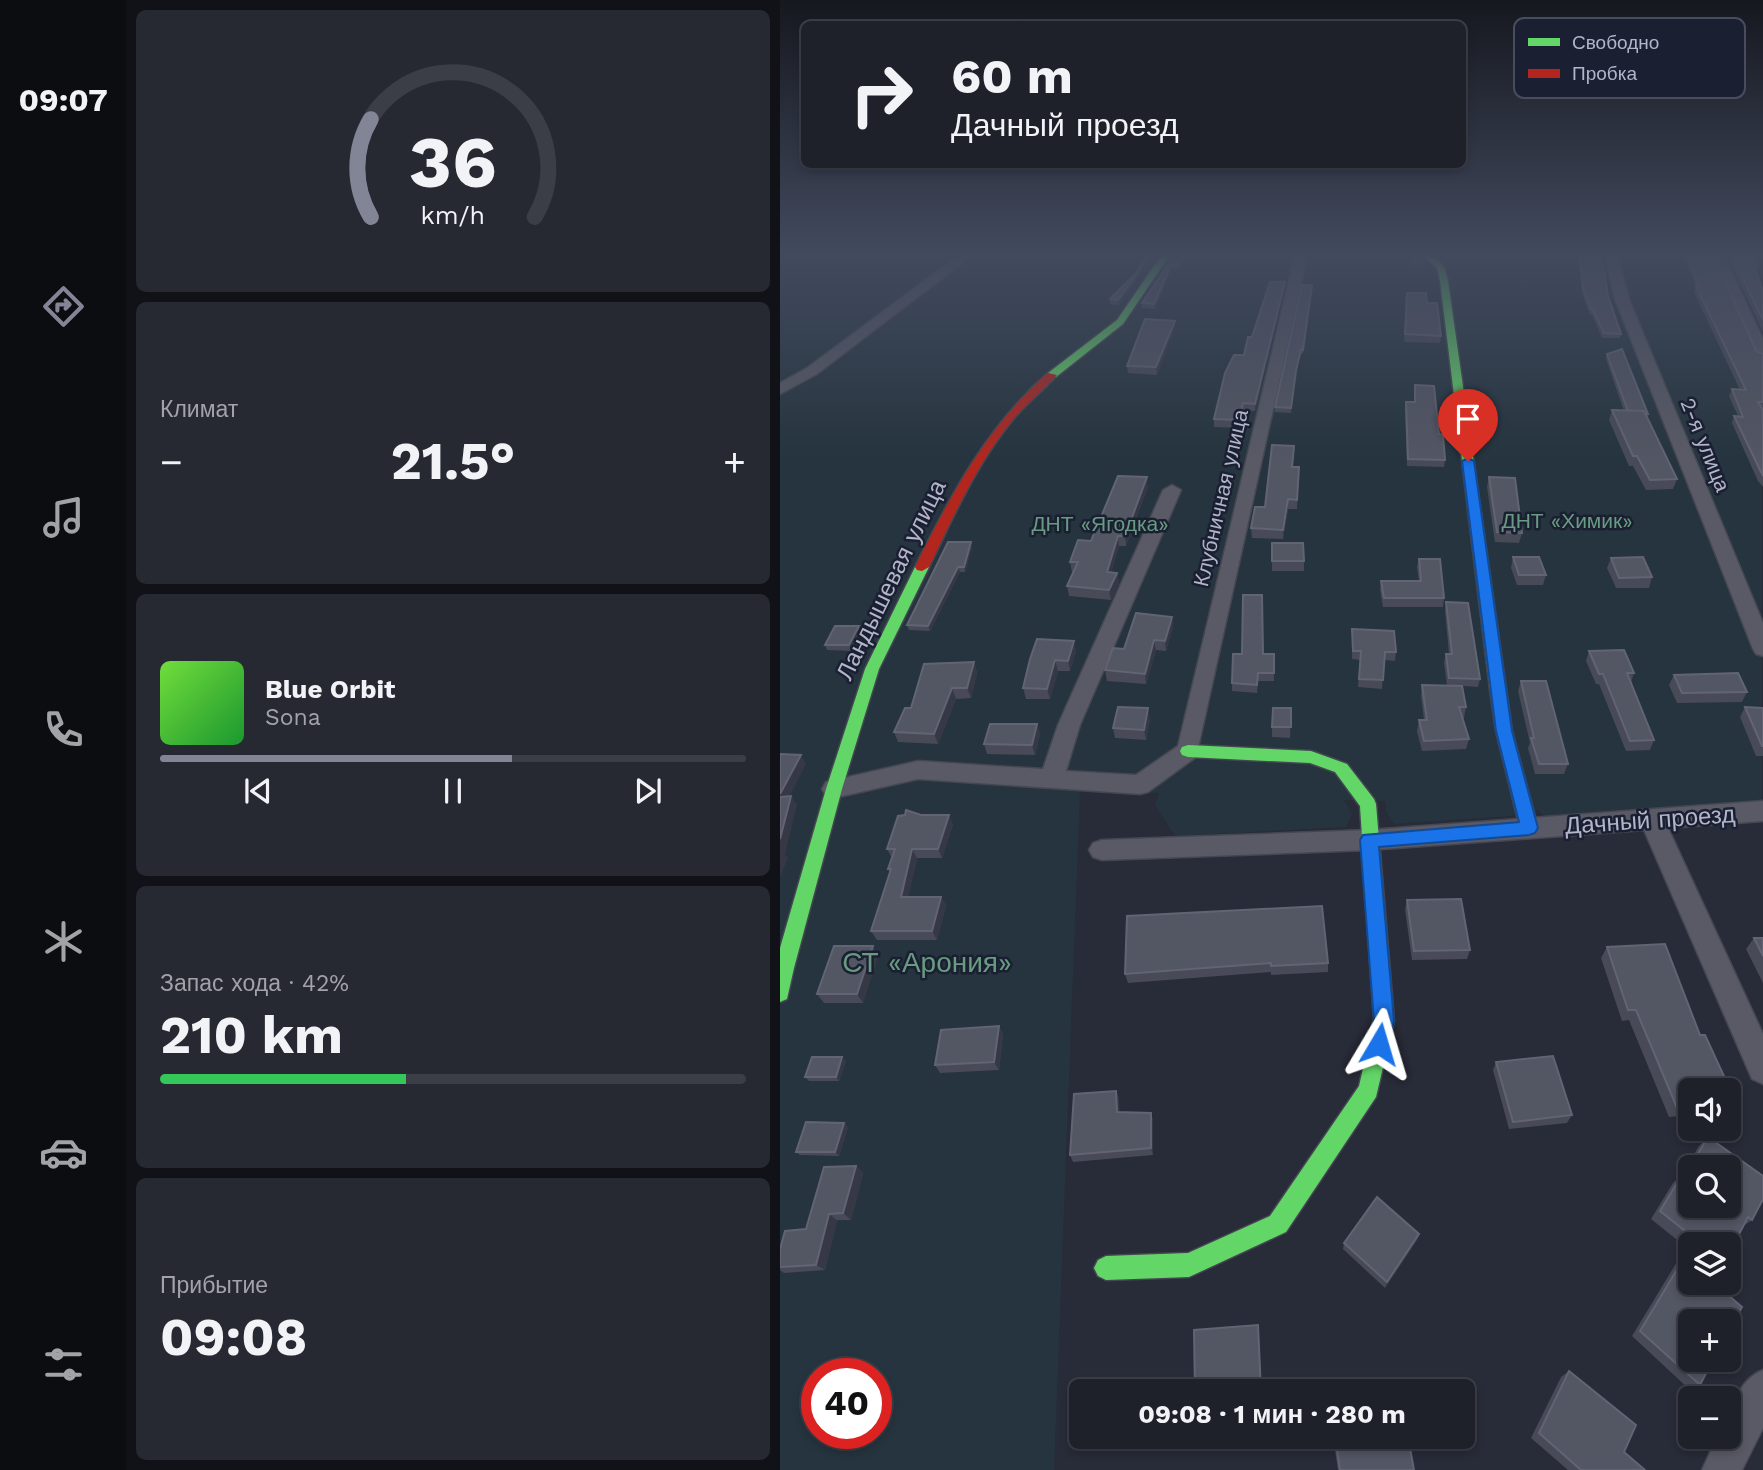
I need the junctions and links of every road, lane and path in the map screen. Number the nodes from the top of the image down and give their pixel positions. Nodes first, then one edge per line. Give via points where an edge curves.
1 (874, 325) edge
2 (1117, 325) edge
3 (1285, 325) edge
4 (1450, 325) edge
5 (1632, 325) edge
6 (1748, 325) edge
7 (1762, 356) edge
8 (780, 389) edge
9 (1172, 490) dead end
10 (1762, 649) edge
11 (1188, 751) junction
12 (1052, 779) junction
13 (834, 789) junction
14 (1762, 811) edge
15 (1652, 820) junction
16 (1529, 828) junction
17 (1369, 840) junction
18 (1102, 850) dead end
19 (780, 993) edge
20 (1762, 1069) edge
21 (1106, 1268) dead end
22 (1762, 1388) edge
23 (1721, 1470) edge

1 - 8 street
2 - 13 street, Ландышевая улица via 1039,385 991,439 872,668
3 - 11 street, Клубничная улица
4 - 16 street via 1504,731
5 - 10 street, 2-я улица
6 - 7 street
9 - 12 street via 1069,725
11 - 12 street via 1140,785
11 - 17 street via 1311,757 1341,768 1368,804
12 - 13 street via 918,770
13 - 19 street, Ландышевая улица
14 - 15 street, Дачный проезд
15 - 16 street, Дачный проезд
15 - 20 street
16 - 17 street, Дачный проезд
17 - 18 street, Дачный проезд
17 - 21 street via 1384,1021 1369,1090 1278,1224 1189,1265
22 - 23 street

